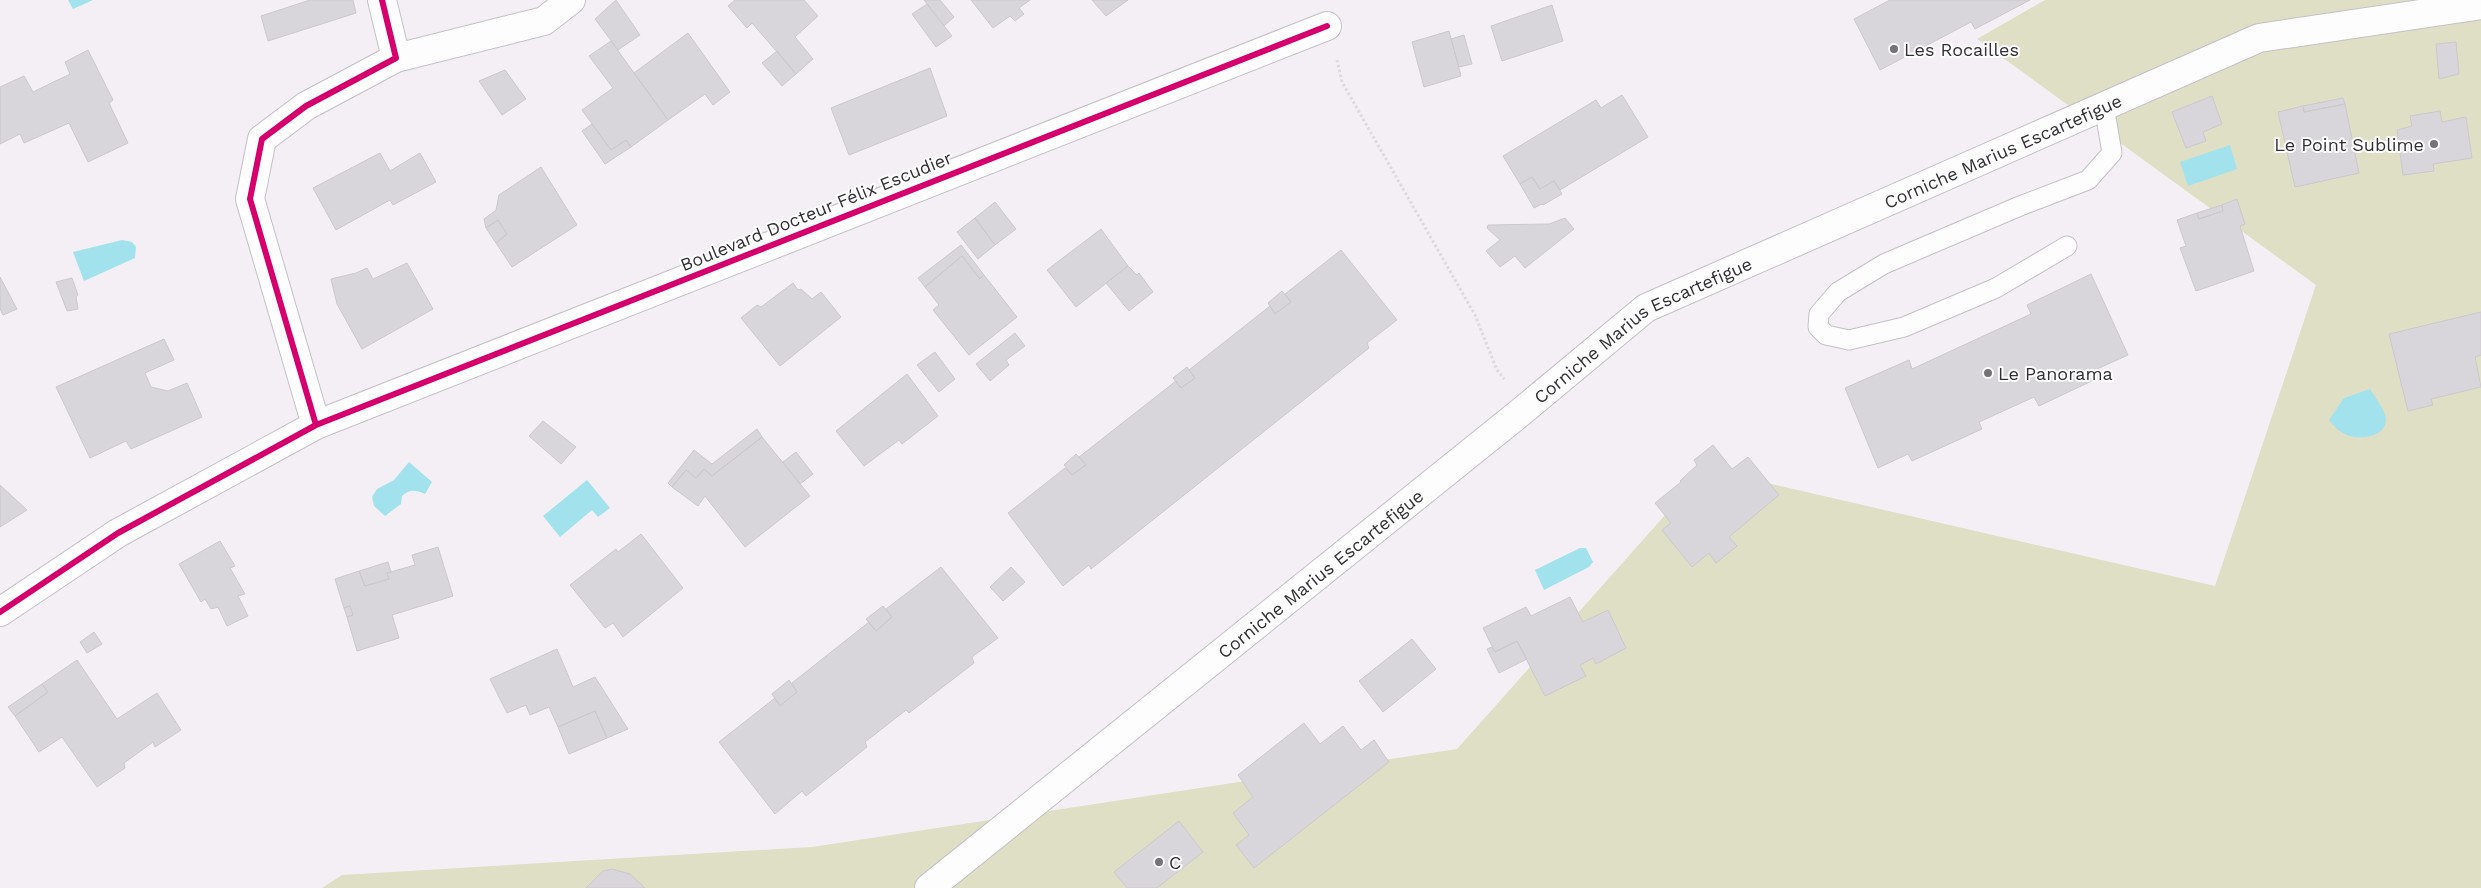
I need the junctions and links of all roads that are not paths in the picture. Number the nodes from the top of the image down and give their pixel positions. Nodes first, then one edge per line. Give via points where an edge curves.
1 (382, 0) edge
2 (571, 0) edge
3 (2481, 5) edge
4 (1328, 26) road end
5 (396, 58) junction
6 (2104, 106) junction
7 (2067, 246) dead end
8 (316, 425) junction
9 (0, 612) edge
10 (928, 888) edge

1 - 5 street
2 - 5 street via 544,22
3 - 6 street, Corniche Marius Escartefigue via 2258,38
4 - 8 street, Boulevard Docteur Félix Escudier
5 - 8 street via 306,106 262,139 250,199
6 - 7 lane via 2112,153 2088,180 1884,264 1838,292 1819,314 1818,327 1826,336 1849,340 1904,327 1996,288
6 - 10 street, Corniche Marius Escartefigue via 1646,308
8 - 9 street, Boulevard Docteur Félix Escudier via 118,533

